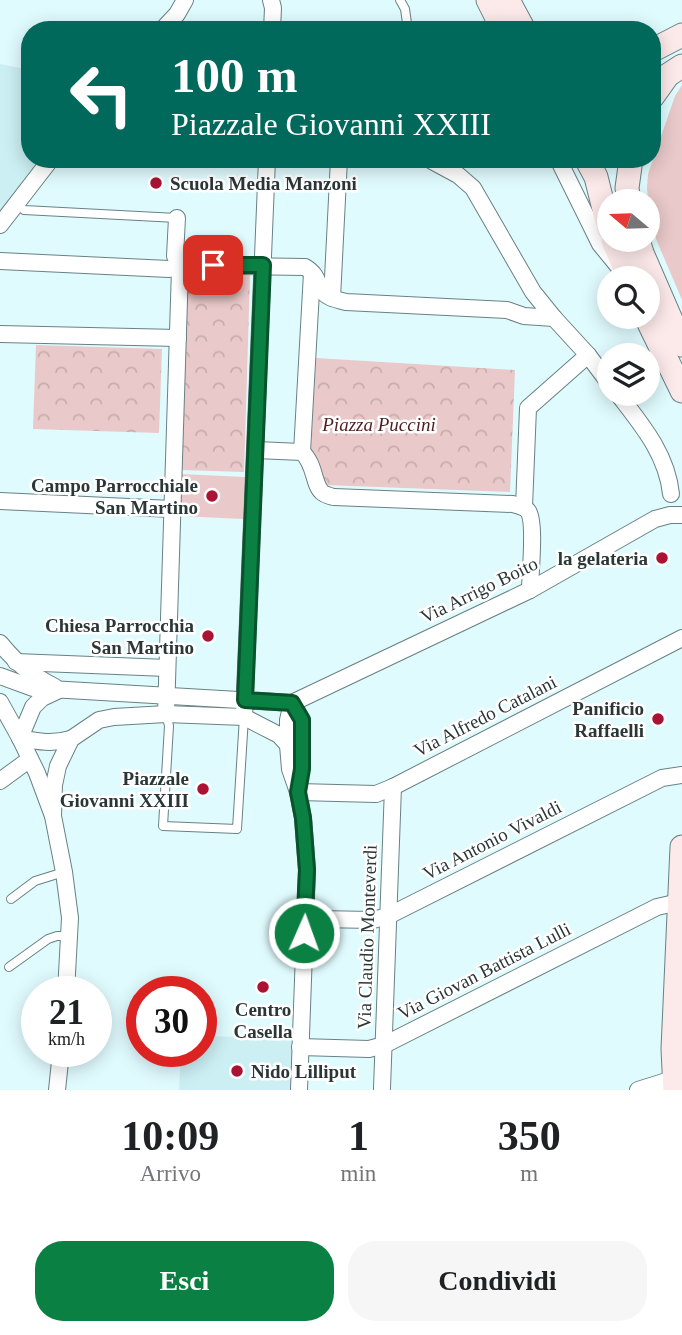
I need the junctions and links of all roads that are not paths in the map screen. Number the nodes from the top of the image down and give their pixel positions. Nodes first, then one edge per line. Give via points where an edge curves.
1 (186, 0) edge
2 (271, 0) edge
3 (400, 0) edge
4 (488, 0) edge
5 (508, 0) edge
6 (170, 21) edge
7 (272, 21) edge
8 (407, 21) edge
9 (498, 21) edge
10 (519, 21) edge
11 (682, 35) edge
12 (661, 46) edge
13 (682, 66) edge
14 (661, 85) edge
15 (44, 168) edge
16 (267, 168) edge
17 (339, 168) edge
18 (445, 168) edge
19 (562, 168) edge
20 (590, 168) edge
21 (630, 168) edge
22 (600, 189) edge
23 (627, 189) edge
24 (16, 203) junction
25 (177, 218) joint
26 (0, 225) edge
27 (642, 252) edge
28 (0, 261) edge
29 (263, 265) junction
30 (618, 266) edge
31 (180, 268) junction
32 (312, 271) junction
33 (332, 298) junction
34 (539, 301) junction
35 (507, 310) junction
36 (554, 318) junction
37 (652, 329) edge
38 (0, 334) edge
39 (178, 338) junction
40 (682, 345) edge
41 (588, 355) junction
42 (597, 367) edge
43 (682, 391) edge
44 (627, 406) edge
45 (256, 450) junction
46 (302, 452) junction
47 (671, 494) dead end
48 (0, 501) edge
49 (524, 507) junction
50 (172, 509) junction
51 (682, 514) edge
52 (530, 590) junction
53 (682, 638) edge
54 (0, 643) edge
55 (16, 662) junction
56 (167, 668) junction
57 (0, 676) edge
58 (61, 690) junction
59 (167, 696) junction
60 (245, 700) junction
61 (0, 702) edge
62 (292, 703) junction
63 (166, 714) junction
64 (244, 717) junction
65 (20, 738) junction
66 (71, 739) junction
67 (288, 745) junction
68 (30, 759) junction
69 (682, 775) edge
70 (0, 780) edge
71 (393, 788) junction
72 (298, 792) junction
73 (53, 816) junction
74 (682, 847) edge
75 (64, 872) junction
76 (11, 899) dead end
77 (679, 902) junction
78 (388, 916) junction
79 (317, 919) dead end
80 (680, 934) edge
81 (70, 936) junction
82 (9, 967) dead end
83 (67, 976) edge
84 (384, 1045) junction
85 (300, 1047) junction
86 (59, 1067) edge
87 (675, 1086) edge
88 (382, 1088) dead end
89 (57, 1090) edge
90 (299, 1090) edge
91 (638, 1090) edge

1 - 6 street
2 - 7 street
3 - 8 lane
4 - 9 main road
5 - 10 main road
11 - 12 main road
13 - 14 main road
15 - 24 street
16 - 29 street
17 - 33 street
18 - 34 street via 473,188
19 - 30 street via 600,244
20 - 22 main road
21 - 23 main road
24 - 25 lane via 24,210
24 - 26 street
25 - 31 street via 175,256
27 - 40 main road
28 - 31 street
29 - 31 street
29 - 32 street
29 - 45 street
31 - 39 street
32 - 33 street via 324,294
32 - 46 street
33 - 35 street
34 - 35 street
34 - 36 street
35 - 36 street
36 - 41 street
37 - 43 main road
38 - 39 street
39 - 50 street
41 - 42 street
41 - 49 street via 528,408
44 - 47 street via 658,449
45 - 46 street
45 - 60 street
46 - 49 street via 309,458 317,486 334,497
48 - 50 street
49 - 52 street via 532,525
50 - 56 street
51 - 52 street, Via Arrigo Boito via 655,519
52 - 62 street, Via Arrigo Boito
53 - 71 street, Via Alfredo Catalani
54 - 55 street
55 - 56 street
55 - 58 street
56 - 59 street
57 - 58 street via 33,688
58 - 59 street
58 - 65 street via 33,707
59 - 60 street
59 - 63 street
60 - 62 street
60 - 64 street
61 - 65 street
62 - 67 street
62 - 72 street via 302,720
63 - 64 street
63 - 64 lane via 163,826 237,829
63 - 66 street via 99,720
64 - 67 street via 279,735
65 - 66 street via 43,743
65 - 68 street
66 - 73 street via 58,766
67 - 72 street
68 - 70 street
68 - 73 street
69 - 78 street, Via Antonio Vivaldi via 662,778
71 - 72 street, Via Alfredo Catalani via 376,794
71 - 78 street, Via Claudio Monteverdi
72 - 85 street via 307,870
73 - 75 street
74 - 77 main road
75 - 76 lane via 35,881
75 - 81 street
77 - 80 main road
77 - 84 street, Via Giovan Battista Lulli via 657,907
78 - 79 street, Via Antonio Vivaldi
78 - 84 street, Via Claudio Monteverdi
80 - 87 main road
81 - 82 lane via 48,939
81 - 83 street
84 - 85 street, Via Giovan Battista Lulli via 369,1049
84 - 88 street, Via Claudio Monteverdi
85 - 90 street
86 - 89 street
87 - 91 street

